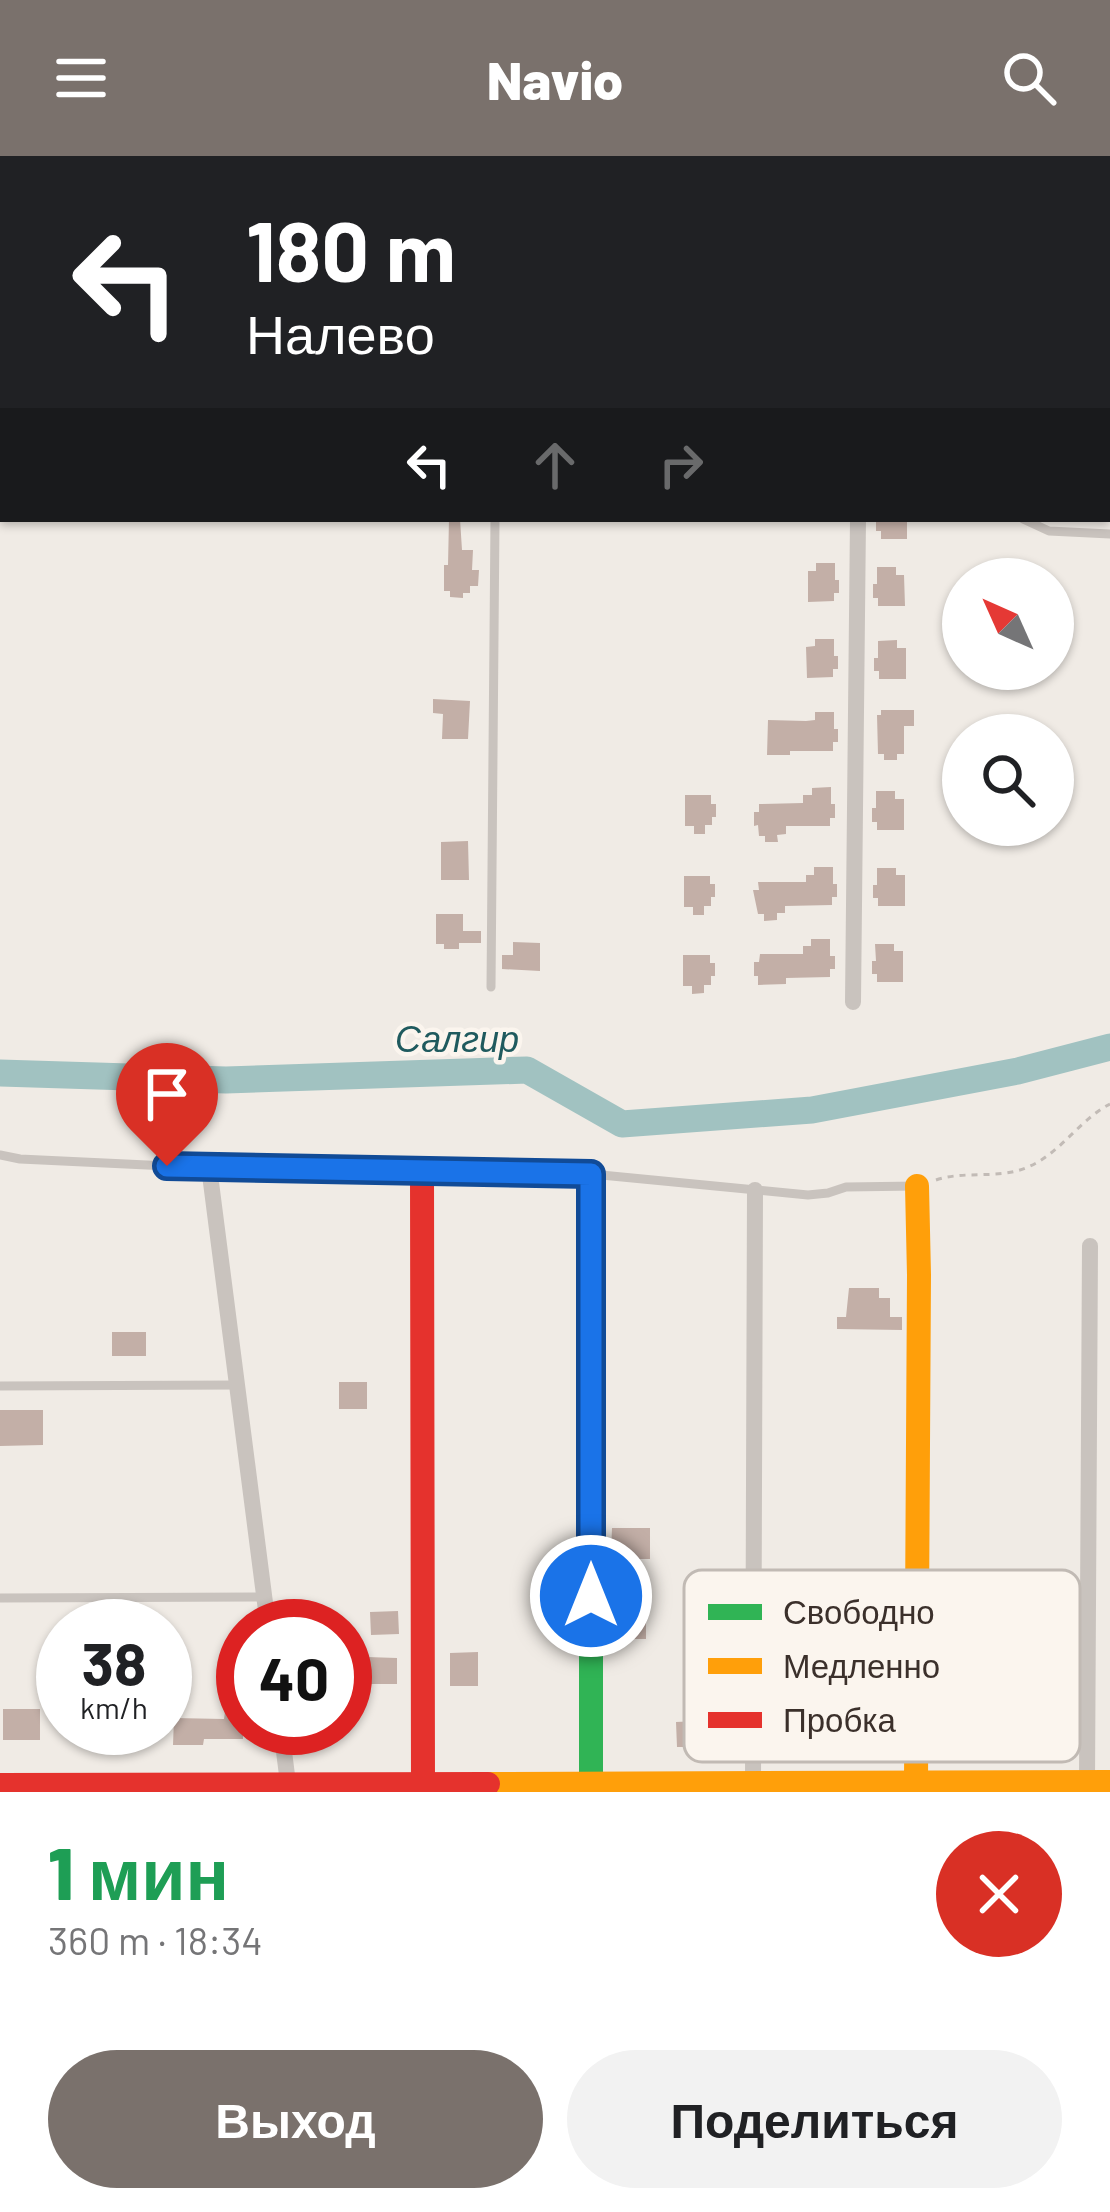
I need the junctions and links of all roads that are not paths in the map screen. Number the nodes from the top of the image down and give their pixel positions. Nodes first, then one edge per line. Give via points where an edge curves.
1 (495, 522) edge
2 (858, 522) edge
3 (1030, 522) edge
4 (1110, 534) edge
5 (491, 987) dead end
6 (853, 1002) dead end
7 (0, 1155) edge
8 (209, 1168) junction
9 (422, 1172) junction
10 (591, 1174) junction
11 (917, 1186) joint
12 (755, 1190) junction
13 (1090, 1246) dead end
14 (237, 1385) junction
15 (0, 1386) edge
16 (754, 1570) edge
17 (917, 1570) edge
18 (264, 1597) joint
19 (0, 1598) edge
20 (284, 1755) edge
21 (753, 1762) edge
22 (916, 1762) edge
23 (916, 1782) junction
24 (1098, 1782) edge
25 (288, 1783) junction
26 (591, 1783) junction
27 (753, 1783) junction
28 (423, 1784) junction
29 (0, 1785) edge
30 (352, 1787) edge
31 (817, 1787) edge
32 (997, 1787) edge
33 (170, 1788) edge
34 (529, 1788) edge
35 (640, 1788) edge

1 - 5 lane
2 - 6 street
3 - 4 lane via 1049,531
7 - 8 lane
8 - 9 lane
8 - 14 street
9 - 10 lane
9 - 28 street
10 - 12 lane
10 - 26 street
11 - 12 lane via 808,1195
11 - 17 street
12 - 16 street
13 - 24 street
14 - 15 lane
14 - 18 street
18 - 19 lane
20 - 25 street
21 - 27 street
22 - 23 street
23 - 31 street
23 - 32 street
24 - 32 street
25 - 30 street
25 - 33 street
26 - 34 street
26 - 35 street
27 - 31 street
27 - 35 street
28 - 30 street
28 - 34 street
29 - 33 street

